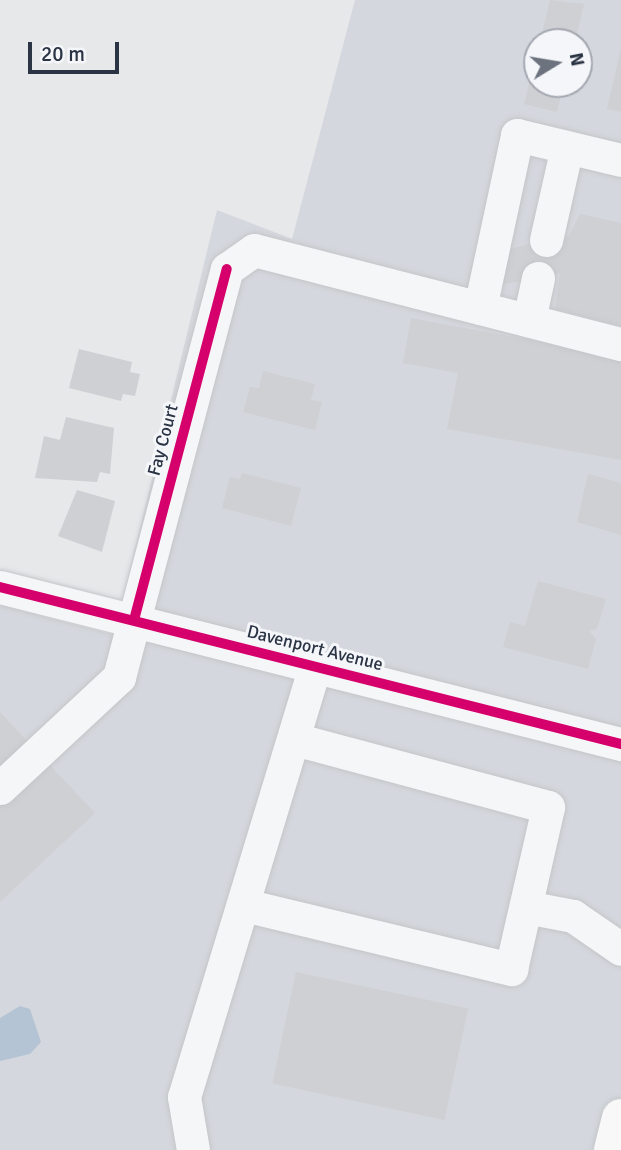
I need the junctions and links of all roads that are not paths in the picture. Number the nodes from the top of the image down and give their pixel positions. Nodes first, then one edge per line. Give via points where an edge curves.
1 (567, 147) junction
2 (621, 160) edge
3 (546, 240) dead end
4 (538, 278) dead end
5 (480, 308) junction
6 (529, 320) junction
7 (621, 344) edge
8 (0, 587) edge
9 (134, 620) junction
10 (315, 666) junction
11 (294, 739) junction
12 (621, 744) edge
13 (0, 788) edge
14 (244, 905) junction
15 (526, 907) junction
16 (621, 949) edge
17 (621, 1118) edge
18 (193, 1150) edge
19 (613, 1150) edge

1 - 2 street
1 - 3 street
1 - 5 street via 517,135
4 - 6 street
5 - 6 street
5 - 9 street, Fay Court via 254,250 227,269
6 - 7 street
8 - 9 street, Davenport Avenue
9 - 10 street, Davenport Avenue
9 - 13 street, Fay Court via 119,677
10 - 11 street
10 - 12 street, Davenport Avenue
11 - 14 street
11 - 15 street via 548,807
14 - 15 street via 511,969
14 - 18 street via 184,1097
15 - 16 street via 573,916
17 - 19 main road

